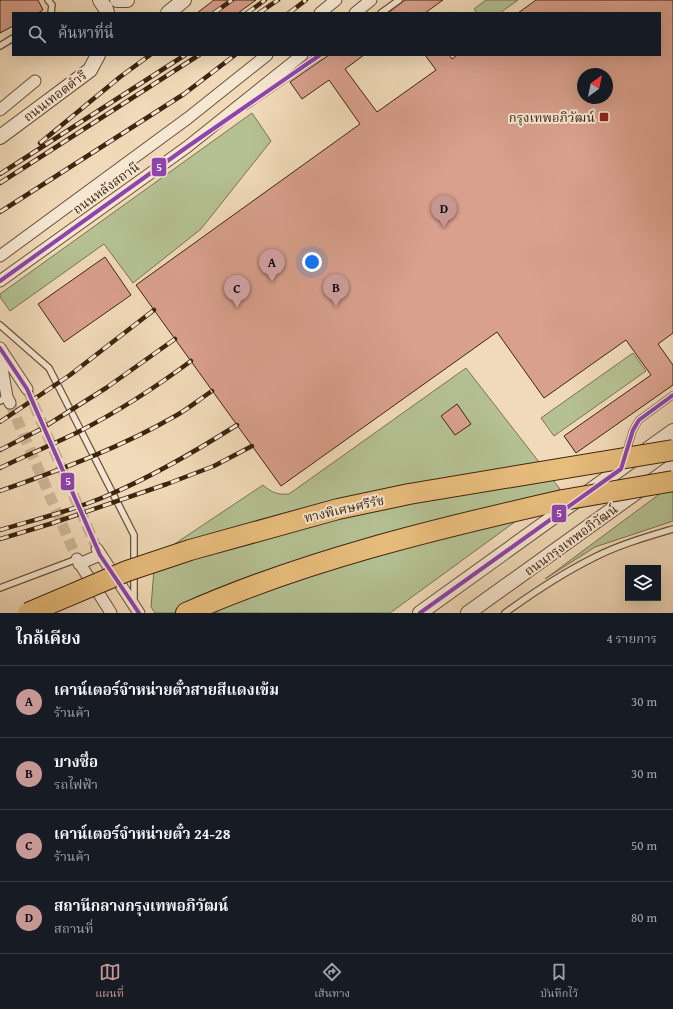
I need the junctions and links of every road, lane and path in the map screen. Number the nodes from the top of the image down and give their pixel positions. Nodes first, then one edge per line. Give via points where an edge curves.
1 (48, 0) edge
2 (117, 0) edge
3 (127, 0) edge
4 (184, 0) edge
5 (336, 0) edge
6 (372, 0) edge
7 (400, 0) edge
8 (51, 12) edge
9 (167, 12) edge
10 (321, 12) edge
11 (356, 12) edge
12 (382, 12) edge
13 (12, 39) edge
14 (0, 46) edge
15 (97, 56) edge
16 (109, 56) edge
17 (266, 56) edge
18 (301, 56) edge
19 (319, 56) edge
20 (90, 70) junction
21 (35, 81) dead end
22 (0, 110) edge
23 (0, 137) edge
24 (187, 147) junction
25 (0, 256) edge
26 (0, 281) edge
27 (0, 325) edge
28 (0, 348) edge
29 (0, 356) edge
30 (27, 390) tunnel mouth
31 (673, 395) edge
32 (6, 400) tunnel mouth
33 (673, 431) edge
34 (673, 450) edge
35 (673, 466) edge
36 (621, 469) junction
37 (673, 481) edge
38 (673, 529) edge
39 (78, 562) junction
40 (0, 588) edge
41 (137, 609) edge
42 (28, 613) edge
43 (111, 613) edge
44 (186, 613) edge
45 (420, 613) edge
46 (468, 613) edge
47 (505, 613) edge

1 - 8 lane via 52,6
2 - 3 street
4 - 9 street
5 - 10 street
6 - 11 street
7 - 12 lane
13 - 14 lane
15 - 20 street, ถนนเทอดดำริ
16 - 20 street, ถนนเทอดดำริ
17 - 25 street, ถนนหลังสถานี via 188,118
18 - 24 street, ถนนหลังสถานี
19 - 24 lane
20 - 23 street, ถนนเทอดดำริ
21 - 22 street
24 - 26 street, ถนนหลังสถานี
27 - 41 lane via 49,368 134,535
28 - 30 street
29 - 32 street
31 - 36 lane via 639,420 633,430
33 - 36 street
34 - 42 highway, ทางพิเศษศรีรัช, bridge via 409,494 338,509 190,550 127,571
35 - 46 street, ถนนกรุงเทพอภิวัฒน์
36 - 45 street
37 - 44 highway, bridge via 563,500 414,536 265,582
38 - 47 lane via 624,544 594,557 548,582
39 - 40 lane
39 - 41 street via 99,552
39 - 43 street

